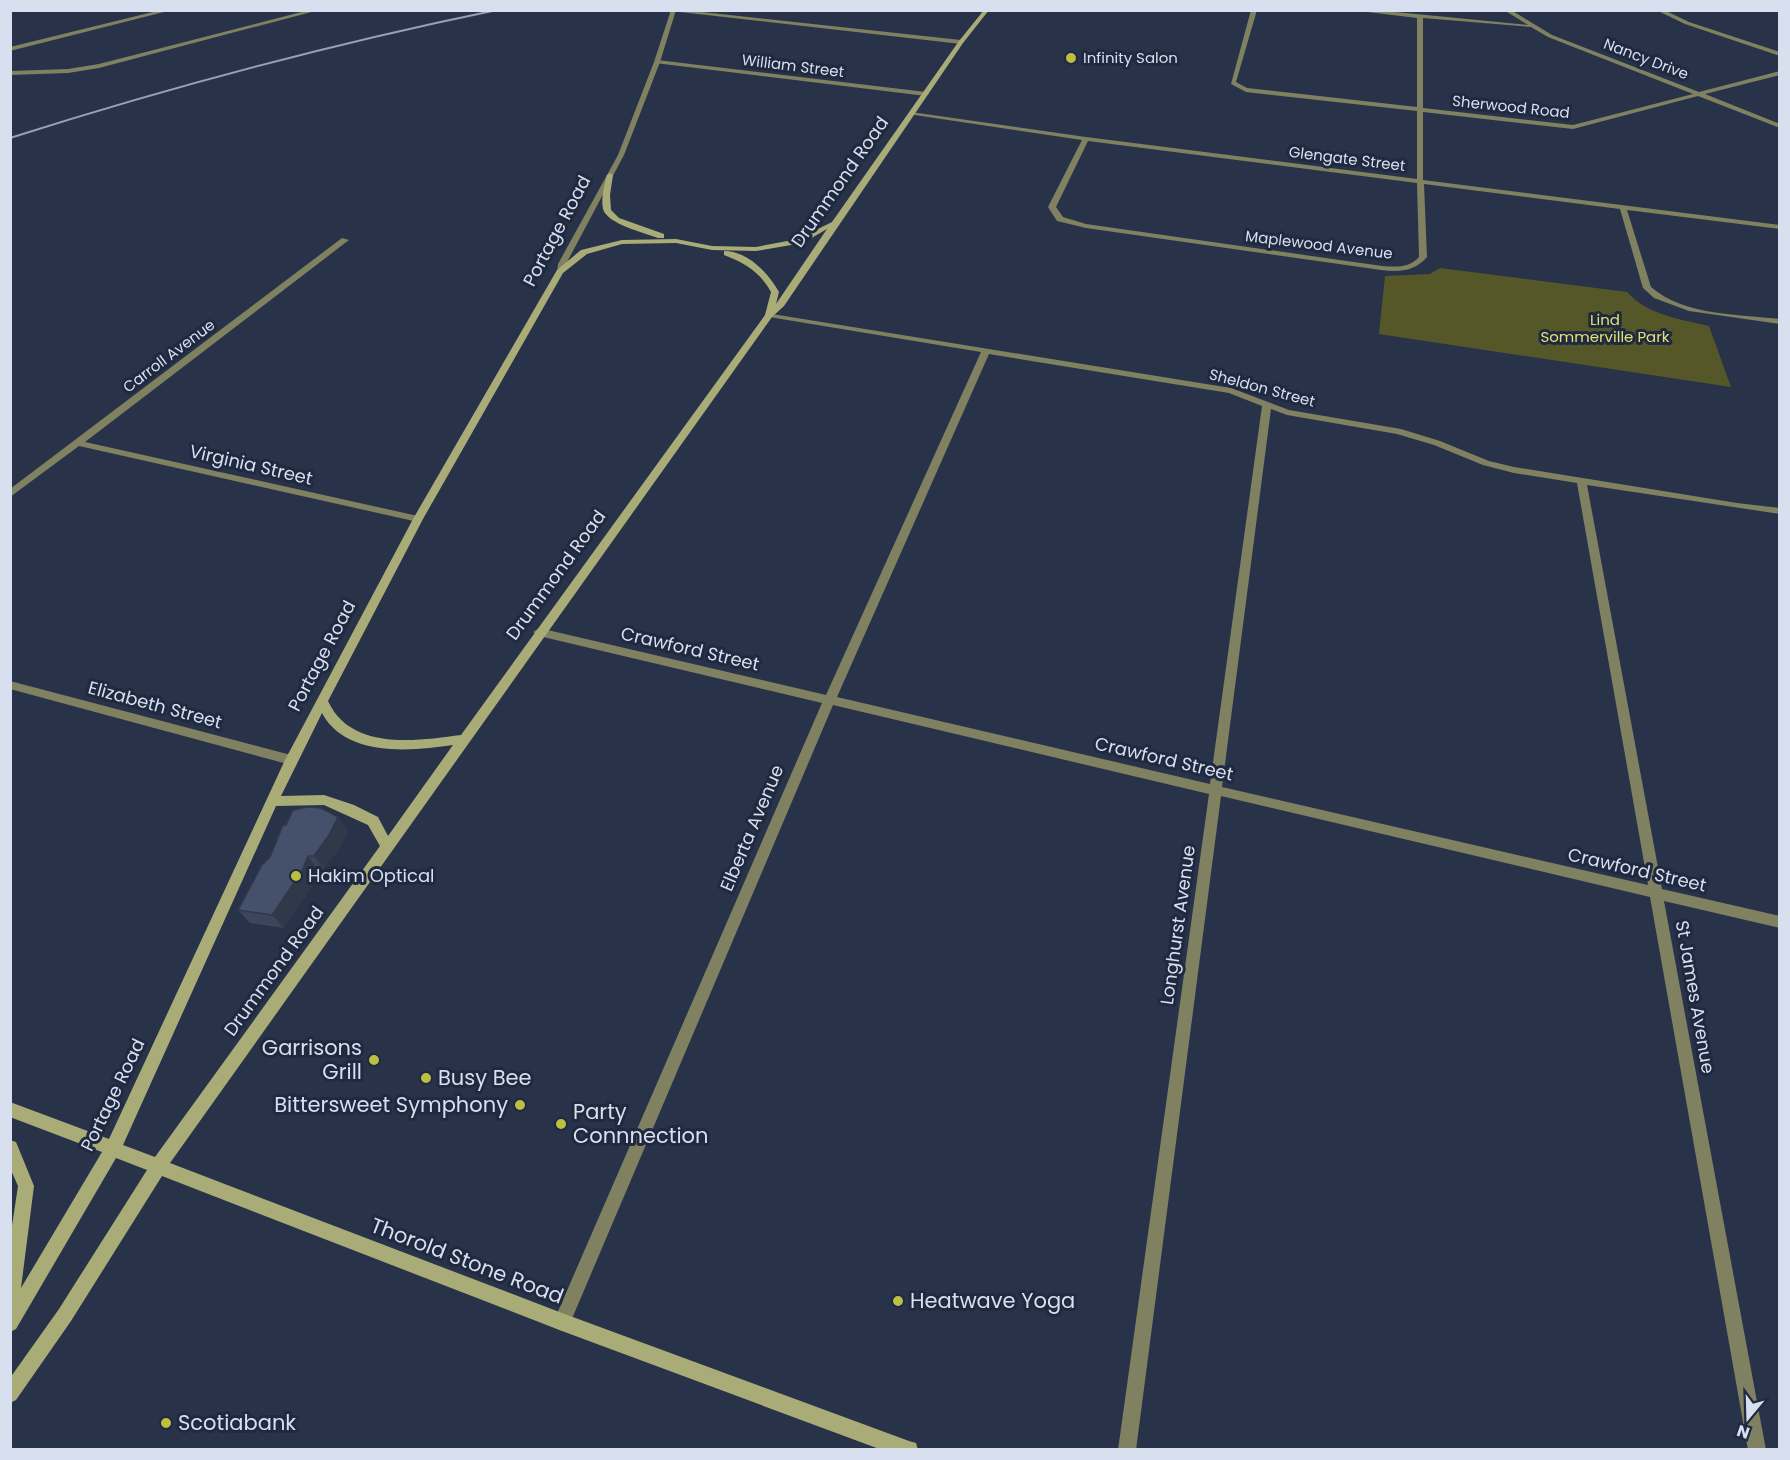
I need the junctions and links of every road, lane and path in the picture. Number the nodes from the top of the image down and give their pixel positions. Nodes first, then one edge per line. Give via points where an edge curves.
1 (170, 10) edge
2 (317, 10) edge
3 (987, 10) edge
4 (1254, 10) edge
5 (1353, 10) edge
6 (1506, 10) edge
7 (1658, 10) edge
8 (674, 11) edge
9 (1420, 17) junction
10 (1530, 27) junction
11 (961, 42) junction
12 (10, 49) edge
13 (1779, 54) edge
14 (657, 62) junction
15 (10, 73) edge
16 (1779, 73) edge
17 (926, 94) junction
18 (1700, 95) junction
19 (1420, 111) junction
20 (911, 114) junction
21 (1779, 126) edge
22 (1086, 139) junction
23 (610, 175) junction
24 (1420, 182) junction
25 (1623, 208) junction
26 (837, 220) junction
27 (1779, 227) edge
28 (345, 240) dead end
29 (676, 241) junction
30 (712, 248) junction
31 (560, 272) junction
32 (769, 315) junction
33 (1779, 322) edge
34 (985, 352) junction
35 (1267, 405) junction
36 (78, 443) junction
37 (1581, 481) junction
38 (10, 494) edge
39 (1779, 511) edge
40 (418, 519) junction
41 (539, 632) junction
42 (10, 685) edge
43 (322, 700) junction
44 (829, 700) junction
45 (463, 739) junction
46 (291, 760) junction
47 (1216, 789) junction
48 (271, 801) junction
49 (387, 847) junction
50 (1656, 894) junction
51 (1779, 922) edge
52 (10, 1109) edge
53 (10, 1148) edge
54 (113, 1148) junction
55 (159, 1165) junction
56 (10, 1305) edge
57 (562, 1322) junction
58 (10, 1323) edge
59 (10, 1394) edge
60 (909, 1449) edge
61 (1127, 1449) edge
62 (1757, 1449) edge

1 - 12 street
2 - 15 street via 99,66
3 - 11 main road, Drummond Road
4 - 19 street, Sherwood Road via 1233,83 1236,86
5 - 9 street
6 - 10 street, Nancy Drive
7 - 13 street
8 - 11 street
8 - 14 street, Portage Road
9 - 10 street
9 - 19 street, Maplewood Avenue
10 - 18 street, Nancy Drive
11 - 17 main road, Drummond Road
14 - 17 street, William Street
14 - 23 street, Portage Road
16 - 18 street, Sherwood Road
17 - 20 main road, Drummond Road
18 - 19 street, Sherwood Road via 1573,127
18 - 21 street, Nancy Drive
19 - 24 street, Maplewood Avenue
20 - 22 street, Glengate Street
20 - 26 main road, Drummond Road
22 - 24 street, Glengate Street
22 - 24 street, Maplewood Avenue via 1052,207 1060,219 1367,266 1407,269 1417,265 1422,257
23 - 29 main road via 607,211 616,220
23 - 31 street, Portage Road
24 - 25 street, Glengate Street
25 - 27 street, Glengate Street
25 - 33 street via 1652,296 1671,305
26 - 30 main road via 800,241 782,246
26 - 32 main road, Drummond Road via 781,304
28 - 36 street, Carroll Avenue
29 - 30 main road
29 - 31 main road via 622,242 602,247 584,252
30 - 32 main road via 743,259 766,274 775,292
31 - 40 main road, Portage Road
32 - 34 street, Sheldon Street
32 - 41 main road, Drummond Road
34 - 35 street, Sheldon Street via 1231,392
34 - 44 street, Elberta Avenue
35 - 37 street, Sheldon Street via 1398,431 1486,463
35 - 47 street, Longhurst Avenue
36 - 38 street, Carroll Avenue
36 - 40 street, Virginia Street
37 - 39 street, Sheldon Street
37 - 50 street, St James Avenue
40 - 43 main road, Portage Road
41 - 44 street, Crawford Street
41 - 45 main road, Drummond Road
42 - 46 street, Elizabeth Street
43 - 45 main road via 331,720 370,740 416,746
43 - 46 main road, Portage Road
44 - 47 street, Crawford Street
44 - 57 street, Elberta Avenue
45 - 49 main road, Drummond Road
46 - 48 main road, Portage Road
47 - 50 street, Crawford Street
47 - 61 street, Longhurst Avenue
48 - 49 main road via 324,800 349,809 373,820
48 - 54 main road, Portage Road
49 - 55 main road, Drummond Road
50 - 51 street, Crawford Street
50 - 62 street, St James Avenue
52 - 54 main road, Thorold Stone Road
53 - 56 main road via 26,1186
54 - 55 main road, Thorold Stone Road
54 - 58 main road, Portage Road
55 - 57 main road, Thorold Stone Road
55 - 59 main road via 65,1315
57 - 60 main road, Thorold Stone Road

